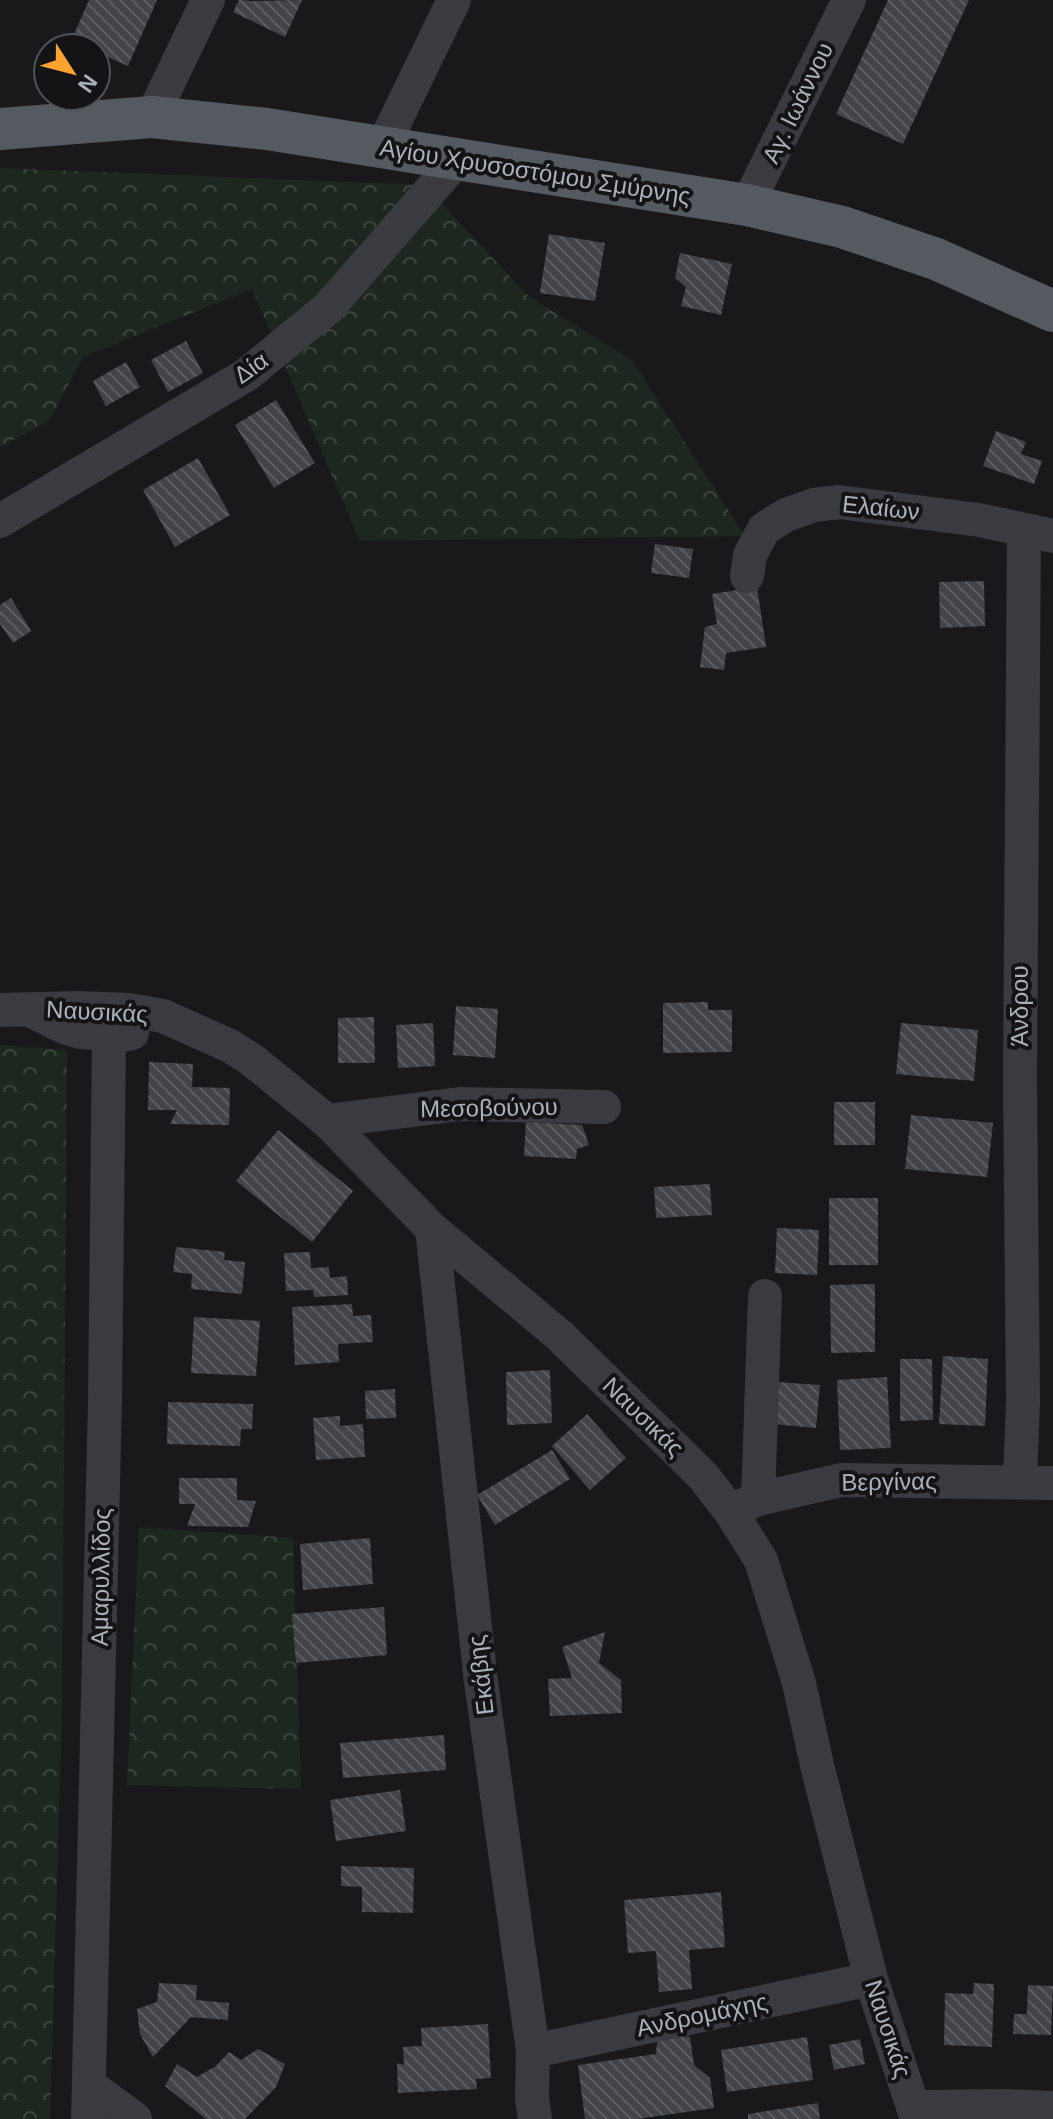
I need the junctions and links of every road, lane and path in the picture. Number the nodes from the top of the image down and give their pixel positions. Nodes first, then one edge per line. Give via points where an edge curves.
1 (208, 0) edge
2 (454, 0) edge
3 (849, 0) edge
4 (152, 117) junction
5 (0, 129) edge
6 (382, 148) junction
7 (457, 160) junction
8 (747, 205) junction
9 (1050, 302) edge
10 (0, 521) edge
11 (1038, 533) edge
12 (747, 576) dead end
13 (13, 1009) edge
14 (163, 1016) junction
15 (109, 1034) junction
16 (604, 1107) dead end
17 (327, 1121) junction
18 (432, 1229) junction
19 (765, 1296) dead end
20 (1037, 1482) edge
21 (744, 1505) junction
22 (871, 1979) junction
23 (533, 2051) junction
24 (89, 2085) junction
25 (1053, 2108) edge
26 (915, 2113) edge
27 (88, 2119) edge
28 (135, 2119) edge
29 (535, 2119) edge

1 - 4 street
2 - 6 street
3 - 8 street, Αγ. Ιωάννου
4 - 5 main road, Αγίου Χρυσοστόμου Σμύρνης
4 - 6 main road, Αγίου Χρυσοστόμου Σμύρνης
6 - 7 main road, Αγίου Χρυσοστόμου Σμύρνης
7 - 8 main road, Αγίου Χρυσοστόμου Σμύρνης
7 - 10 street, Δία via 328,308 246,375
8 - 9 main road, Αγίου Χρυσοστόμου Σμύρνης via 842,227
11 - 12 street, Ελαίων via 839,502 814,505 764,529 750,555
11 - 20 street, Άνδρου via 1020,1049 1023,1402
13 - 14 street, Ναυσικάς via 129,1010
13 - 15 street via 72,1031
14 - 15 street via 128,1035
14 - 17 street, Ναυσικάς via 252,1060
15 - 24 street, Αμαρυλλίδος
16 - 17 street, Μεσοβούνου via 460,1104
17 - 18 street, Ναυσικάς
18 - 21 street, Ναυσικάς via 559,1335 703,1476
18 - 23 street, Εκάβης via 481,1682
19 - 21 street
20 - 21 street, Βεργίνας via 841,1480
21 - 22 street, Ναυσικάς via 799,1683
22 - 23 street, Ανδρομάχης
22 - 26 street, Ναυσικάς
23 - 29 street, Εκάβης
24 - 27 street, Αμαρυλλίδος
24 - 28 street
25 - 26 street

